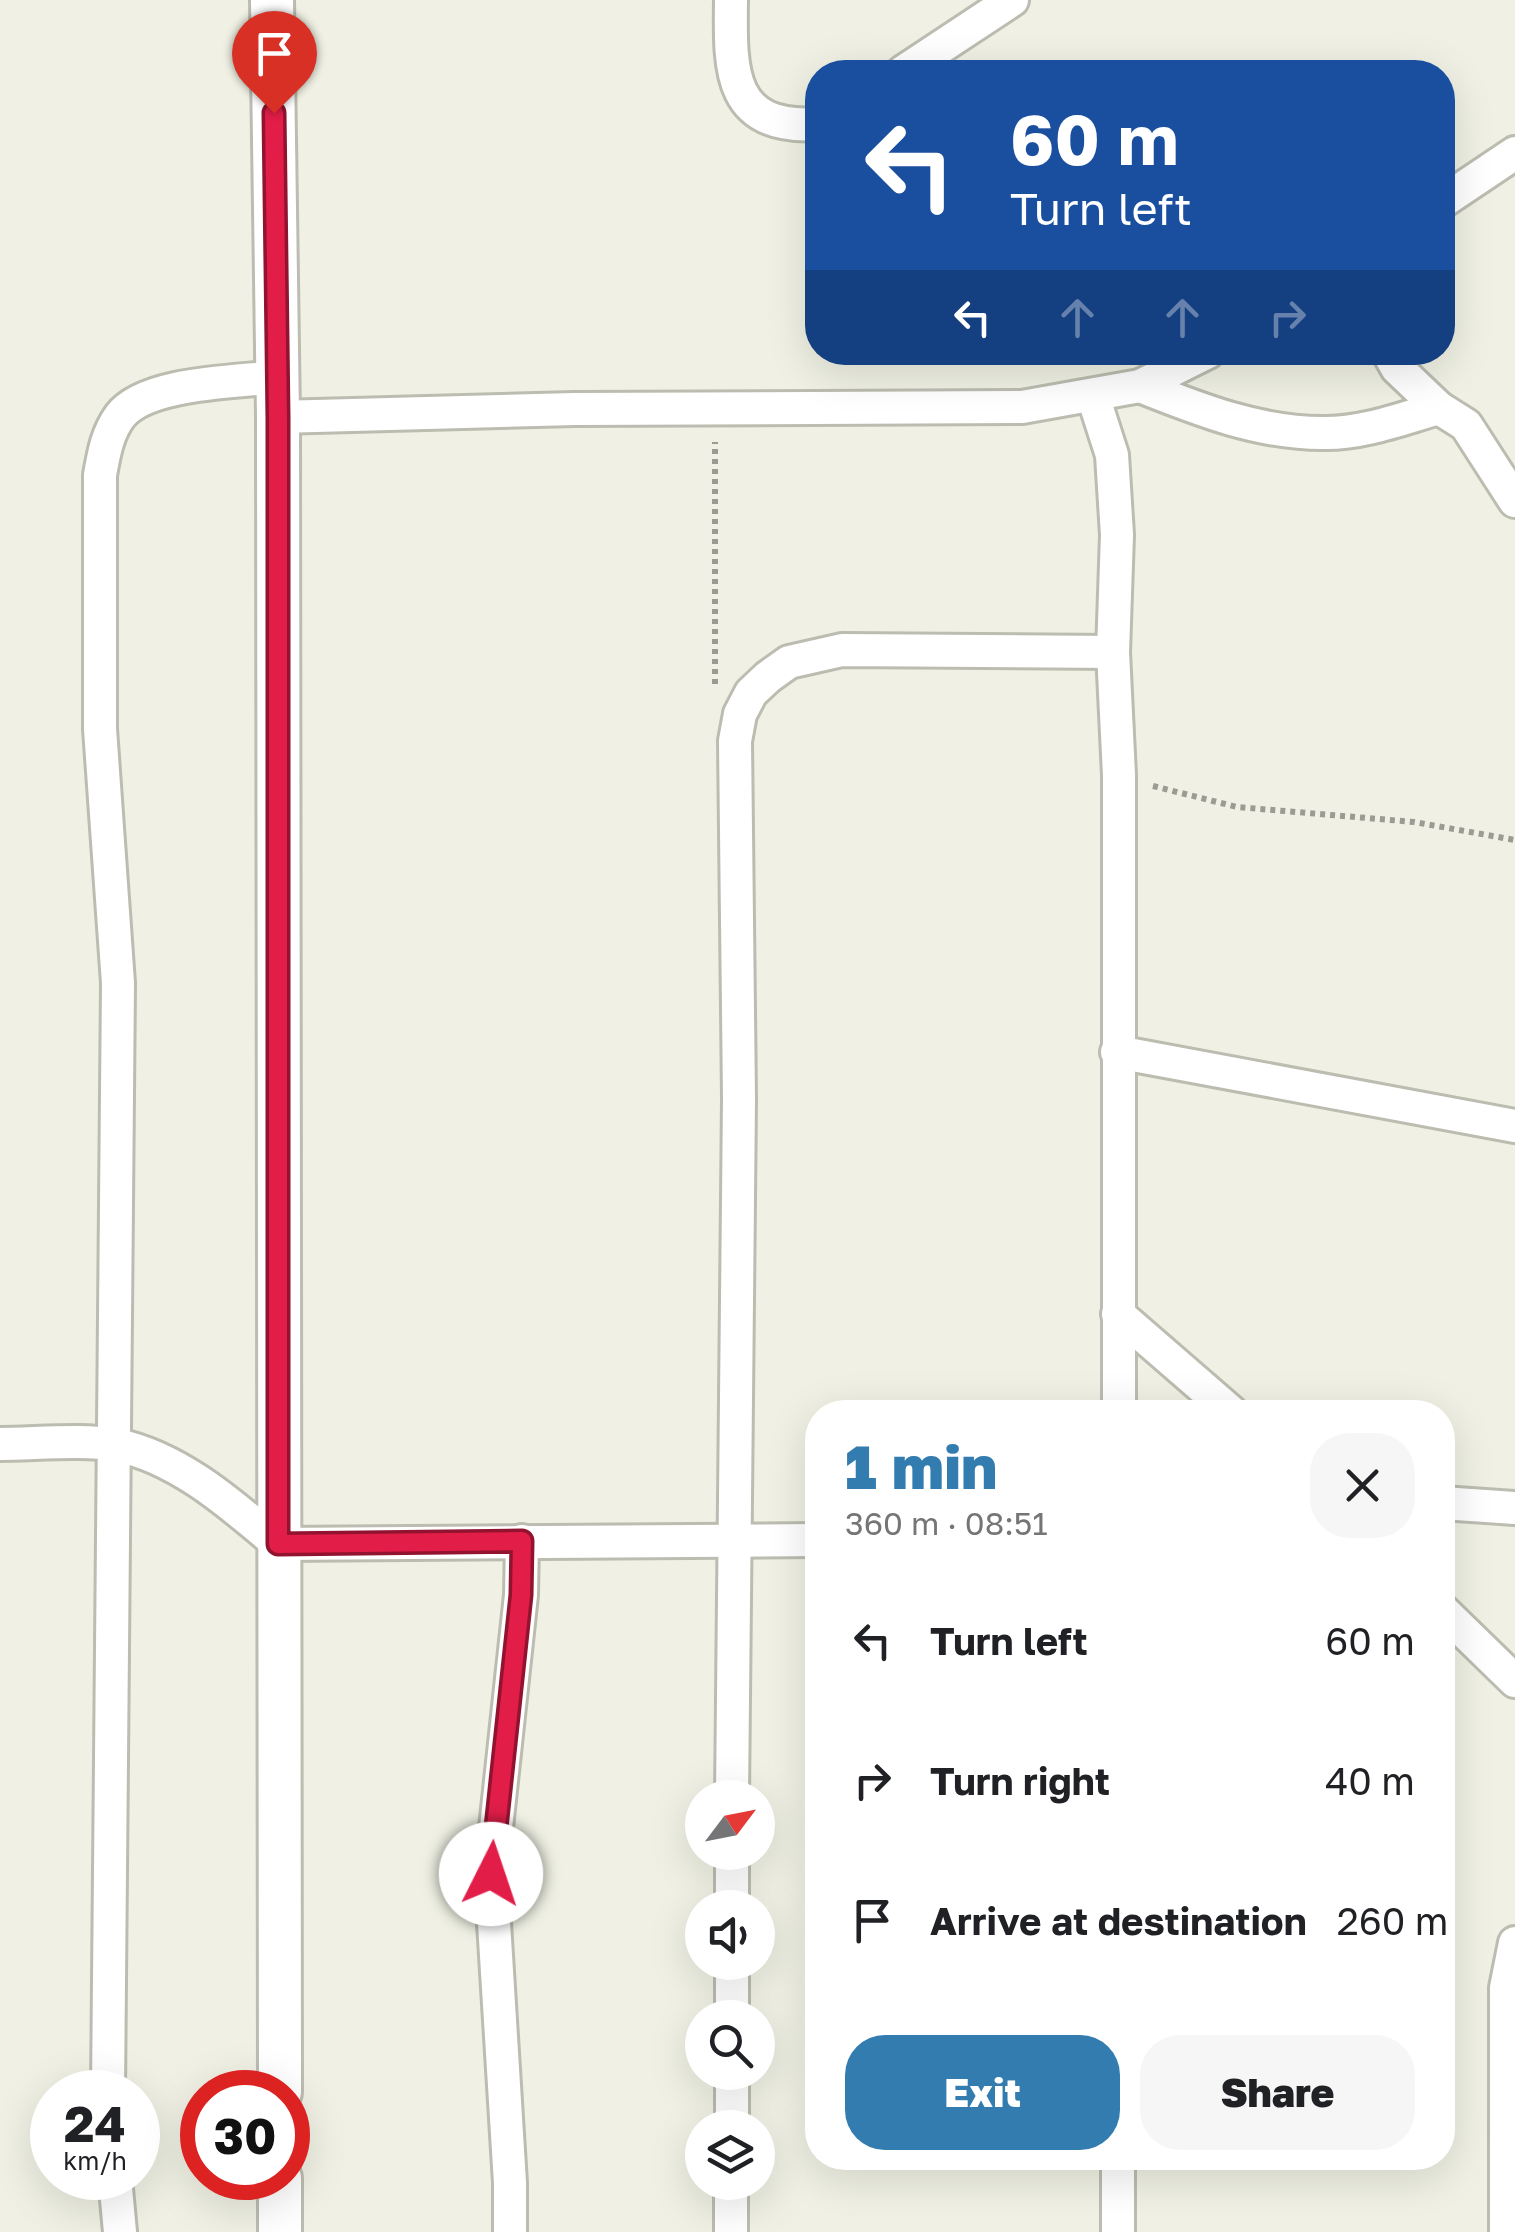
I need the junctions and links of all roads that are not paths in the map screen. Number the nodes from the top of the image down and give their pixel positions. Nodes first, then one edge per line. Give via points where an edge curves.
1 (272, 0) edge
2 (731, 0) edge
3 (1012, 0) edge
4 (921, 60) edge
5 (805, 125) edge
6 (1515, 153) edge
7 (1455, 193) edge
8 (1182, 365) edge
9 (1394, 365) edge
10 (1140, 386) junction
11 (1094, 396) junction
12 (278, 397) junction
13 (1440, 408) junction
14 (1515, 501) edge
15 (1113, 652) junction
16 (1117, 1052) junction
17 (1515, 1126) edge
18 (1118, 1314) junction
19 (1119, 1400) edge
20 (1218, 1400) edge
21 (0, 1444) edge
22 (115, 1445) junction
23 (1455, 1504) edge
24 (1515, 1508) edge
25 (732, 1540) junction
26 (805, 1540) edge
27 (522, 1541) junction
28 (278, 1544) junction
29 (1455, 1623) edge
30 (1515, 1681) edge
31 (732, 1780) edge
32 (1515, 1942) edge
33 (108, 2070) edge
34 (280, 2070) edge
35 (1118, 2170) edge
36 (118, 2200) edge
37 (280, 2200) edge
38 (732, 2200) edge
39 (120, 2232) edge
40 (280, 2232) edge
41 (510, 2232) edge
42 (732, 2232) edge
43 (1118, 2232) edge
44 (1506, 2232) edge

1 - 12 street
2 - 5 street via 730,42 740,92 771,121
3 - 4 street
6 - 7 street
8 - 10 street
9 - 13 street
10 - 11 street
10 - 13 street via 1260,428 1327,434
11 - 12 street via 1022,407 716,410
11 - 15 street via 1112,455
12 - 22 street via 149,395 123,412 106,440 100,475 100,729 118,983
12 - 28 street
13 - 14 street via 1466,426
15 - 16 street
15 - 25 street via 815,654 768,677 740,714 734,804
16 - 17 street
16 - 18 street
18 - 19 street
18 - 20 street
21 - 22 street
22 - 28 street via 162,1461 228,1502
22 - 33 street
23 - 24 street
25 - 26 street
25 - 27 street
25 - 31 street
27 - 28 street
27 - 41 street via 491,1874
28 - 34 street
29 - 30 street
32 - 44 street via 1506,1988
35 - 43 street
36 - 39 street
37 - 40 street
38 - 42 street

